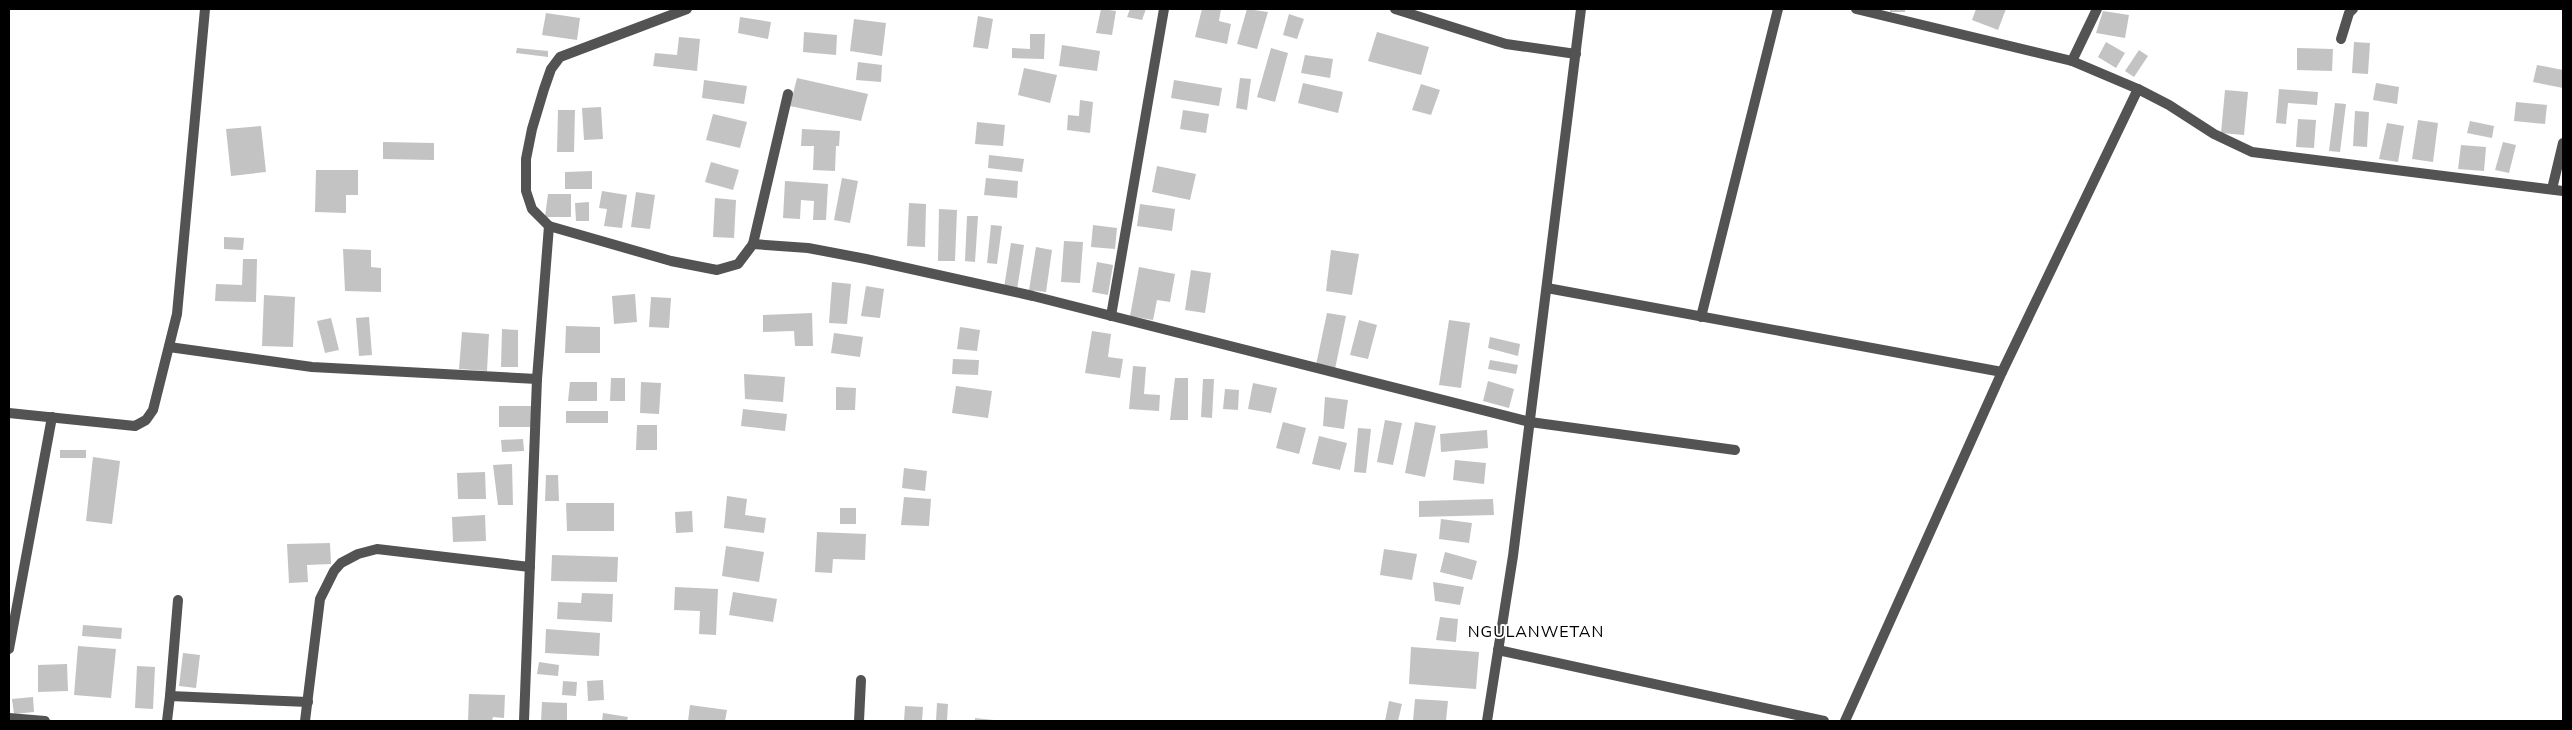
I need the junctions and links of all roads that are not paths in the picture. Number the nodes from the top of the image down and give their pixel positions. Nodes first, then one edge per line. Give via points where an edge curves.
1 (205, 9) edge
2 (687, 9) edge
3 (1164, 9) edge
4 (1395, 9) edge
5 (1581, 9) edge
6 (1778, 9) edge
7 (1856, 9) edge
8 (2097, 9) edge
9 (2353, 9) edge
10 (2341, 39) dead end
11 (1576, 54) junction
12 (2072, 61) junction
13 (2138, 89) junction
14 (788, 94) dead end
15 (2563, 143) edge
16 (2552, 189) junction
17 (2563, 191) edge
18 (549, 226) junction
19 (753, 244) junction
20 (1547, 288) junction
21 (1110, 316) junction
22 (1701, 316) junction
23 (168, 347) junction
24 (2002, 372) junction
25 (537, 379) junction
26 (9, 413) edge
27 (52, 417) junction
28 (1530, 422) junction
29 (1735, 450) dead end
30 (530, 567) junction
31 (178, 600) dead end
32 (9, 649) edge
33 (1498, 650) junction
34 (861, 680) dead end
35 (170, 696) junction
36 (308, 702) junction
37 (9, 718) edge
38 (45, 721) edge
39 (167, 721) edge
40 (305, 721) edge
41 (524, 721) edge
42 (859, 721) edge
43 (1487, 721) edge
44 (1824, 721) edge
45 (1845, 721) edge

1 - 23 street via 177,314
2 - 18 street via 572,51 560,57 551,69 526,159 526,191 532,210
3 - 21 street
4 - 11 street via 1506,44
5 - 11 street
6 - 22 street
7 - 12 street
8 - 12 street
9 - 10 street
11 - 20 street
12 - 13 street
13 - 16 street via 2214,134 2252,152
13 - 24 street
14 - 19 street
15 - 16 street
16 - 17 street
18 - 19 street via 670,261 717,270 738,264
18 - 25 street
19 - 21 street via 808,248 866,259
20 - 22 street
20 - 28 street
21 - 28 street
22 - 24 street
23 - 25 street via 312,367
23 - 27 street via 153,410 146,420 128,426
24 - 45 street
25 - 30 street
26 - 27 street
27 - 32 street
28 - 29 street
28 - 33 street
30 - 36 street via 377,549 358,554 341,564 320,599
30 - 41 street
31 - 35 street
33 - 43 street
33 - 44 street
34 - 42 street
35 - 36 street
35 - 39 street
36 - 40 street
37 - 38 street

